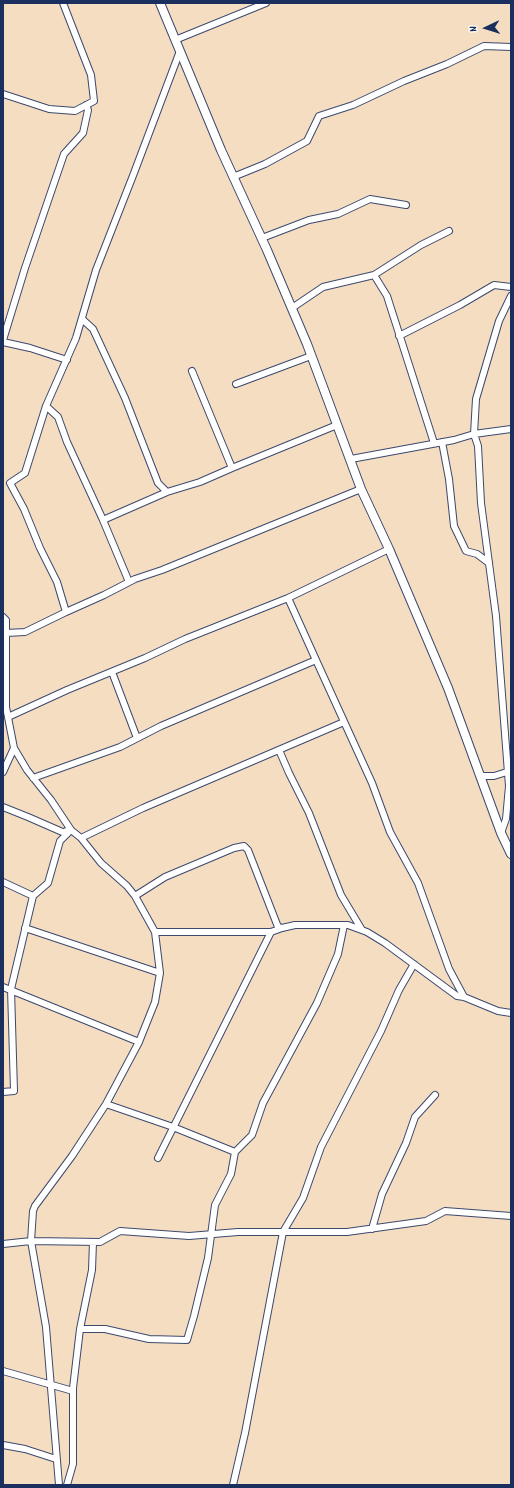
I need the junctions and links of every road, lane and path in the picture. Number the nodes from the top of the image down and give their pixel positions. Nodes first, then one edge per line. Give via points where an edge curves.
1 (63, 3) edge
2 (160, 3) edge
3 (266, 3) edge
4 (175, 40) junction
5 (511, 47) edge
6 (180, 51) junction
7 (3, 94) edge
8 (86, 105) junction
9 (233, 176) junction
10 (406, 205) dead end
11 (449, 231) dead end
12 (262, 238) junction
13 (374, 275) junction
14 (511, 287) edge
15 (511, 296) edge
16 (292, 308) junction
17 (82, 319) junction
18 (399, 336) junction
19 (3, 341) edge
20 (311, 356) junction
21 (67, 360) junction
22 (192, 371) dead end
23 (236, 384) dead end
24 (46, 406) junction
25 (337, 425) junction
26 (511, 429) edge
27 (474, 434) junction
28 (442, 442) junction
29 (434, 443) junction
30 (351, 459) junction
31 (232, 468) junction
32 (361, 489) junction
33 (167, 492) junction
34 (103, 520) junction
35 (389, 550) junction
36 (489, 563) junction
37 (129, 582) junction
38 (288, 598) junction
39 (66, 612) junction
40 (3, 617) edge
41 (6, 633) junction
42 (316, 660) junction
43 (112, 672) junction
44 (8, 717) junction
45 (344, 722) junction
46 (137, 738) junction
47 (14, 748) junction
48 (279, 750) junction
49 (510, 771) edge
50 (3, 772) edge
51 (481, 776) junction
52 (33, 778) junction
53 (3, 807) edge
54 (69, 832) junction
55 (501, 832) junction
56 (81, 838) junction
57 (511, 854) edge
58 (3, 882) edge
59 (33, 896) junction
60 (135, 896) junction
61 (344, 925) junction
62 (25, 928) junction
63 (282, 928) junction
64 (362, 930) junction
65 (155, 932) junction
66 (271, 932) junction
67 (414, 964) junction
68 (160, 973) junction
69 (3, 987) edge
70 (11, 989) junction
71 (464, 997) junction
72 (511, 1013) edge
73 (138, 1042) junction
74 (3, 1092) edge
75 (435, 1095) dead end
76 (106, 1104) junction
77 (173, 1127) junction
78 (235, 1152) junction
79 (158, 1158) dead end
80 (511, 1216) edge
81 (372, 1228) junction
82 (284, 1232) junction
83 (212, 1234) junction
84 (31, 1241) junction
85 (93, 1242) junction
86 (3, 1244) edge
87 (80, 1329) junction
88 (3, 1370) edge
89 (51, 1385) junction
90 (73, 1391) junction
91 (3, 1446) edge
92 (56, 1459) junction
93 (59, 1485) edge
94 (68, 1485) edge
95 (233, 1485) edge

1 - 8 street via 91,75 94,101
2 - 4 street
3 - 4 street
4 - 6 street
5 - 9 street via 484,46 353,105 319,116 307,140 265,164
6 - 9 street
6 - 17 street via 96,270
7 - 8 street via 49,109 75,111
8 - 19 street via 88,110 83,133 64,154
9 - 12 street
10 - 12 street via 370,199 338,214 309,220
11 - 13 street via 421,245
12 - 16 street
13 - 16 street via 323,287
13 - 18 street via 387,296
14 - 18 street via 494,285
15 - 27 street via 499,321 476,398
16 - 20 street
17 - 21 street
17 - 33 street via 93,329 125,398 158,483
18 - 29 street
19 - 21 street
20 - 23 street
20 - 25 street
21 - 24 street
22 - 31 street
24 - 34 street via 58,417
24 - 39 street via 26,473 10,483 57,582
25 - 30 street
25 - 31 street
26 - 27 street
27 - 28 street
27 - 36 street via 478,446 481,503
28 - 29 street
28 - 36 street via 454,526 466,551 477,554
29 - 30 street
30 - 32 street
31 - 33 street via 200,482
32 - 35 street
32 - 37 street
33 - 34 street
34 - 37 street
35 - 38 street
35 - 51 street via 448,688
36 - 49 street
37 - 39 street
38 - 42 street
38 - 43 street via 185,639
39 - 41 street via 25,632
40 - 41 street via 6,620
41 - 44 street
42 - 45 street
42 - 46 street
43 - 44 street
43 - 46 street
44 - 47 street
45 - 48 street
45 - 71 street via 372,783 390,832 418,883 449,969
46 - 52 street via 120,747
47 - 50 street
47 - 52 street
48 - 56 street via 143,808
48 - 64 street via 309,812 341,895
49 - 51 street via 494,776
49 - 55 street via 506,819
51 - 55 street
52 - 54 street via 66,822
53 - 54 street
54 - 56 street
54 - 59 street via 60,841 48,883
55 - 57 street
56 - 60 street via 101,863
58 - 59 street
59 - 62 street
60 - 63 street via 165,877 244,846 248,850 278,927
60 - 65 street
61 - 63 street via 295,925
61 - 64 street
61 - 78 street via 338,954 317,1003 264,1103 252,1135
62 - 68 street
62 - 70 street
63 - 66 street
64 - 67 street
65 - 66 street
65 - 68 street
66 - 77 street
67 - 71 street via 458,996
67 - 82 street via 321,1147 303,1198
68 - 73 street via 155,1002
69 - 70 street
70 - 73 street
70 - 74 street via 14,1091
71 - 72 street via 498,1011
73 - 76 street
75 - 81 street via 415,1116 406,1143 382,1194
76 - 77 street
76 - 84 street via 35,1206
77 - 78 street
77 - 79 street
78 - 83 street via 231,1174 214,1204
80 - 81 street via 445,1211 426,1221
81 - 82 street via 347,1232
82 - 83 street
82 - 95 street
83 - 85 street via 188,1236 120,1231 100,1242
83 - 87 street via 187,1340 149,1339 106,1330
84 - 85 street
84 - 86 street
84 - 89 street via 46,1327
85 - 87 street via 92,1270
87 - 90 street
88 - 89 street
89 - 90 street
89 - 92 street
90 - 94 street via 73,1464
91 - 92 street via 25,1449
92 - 93 street

